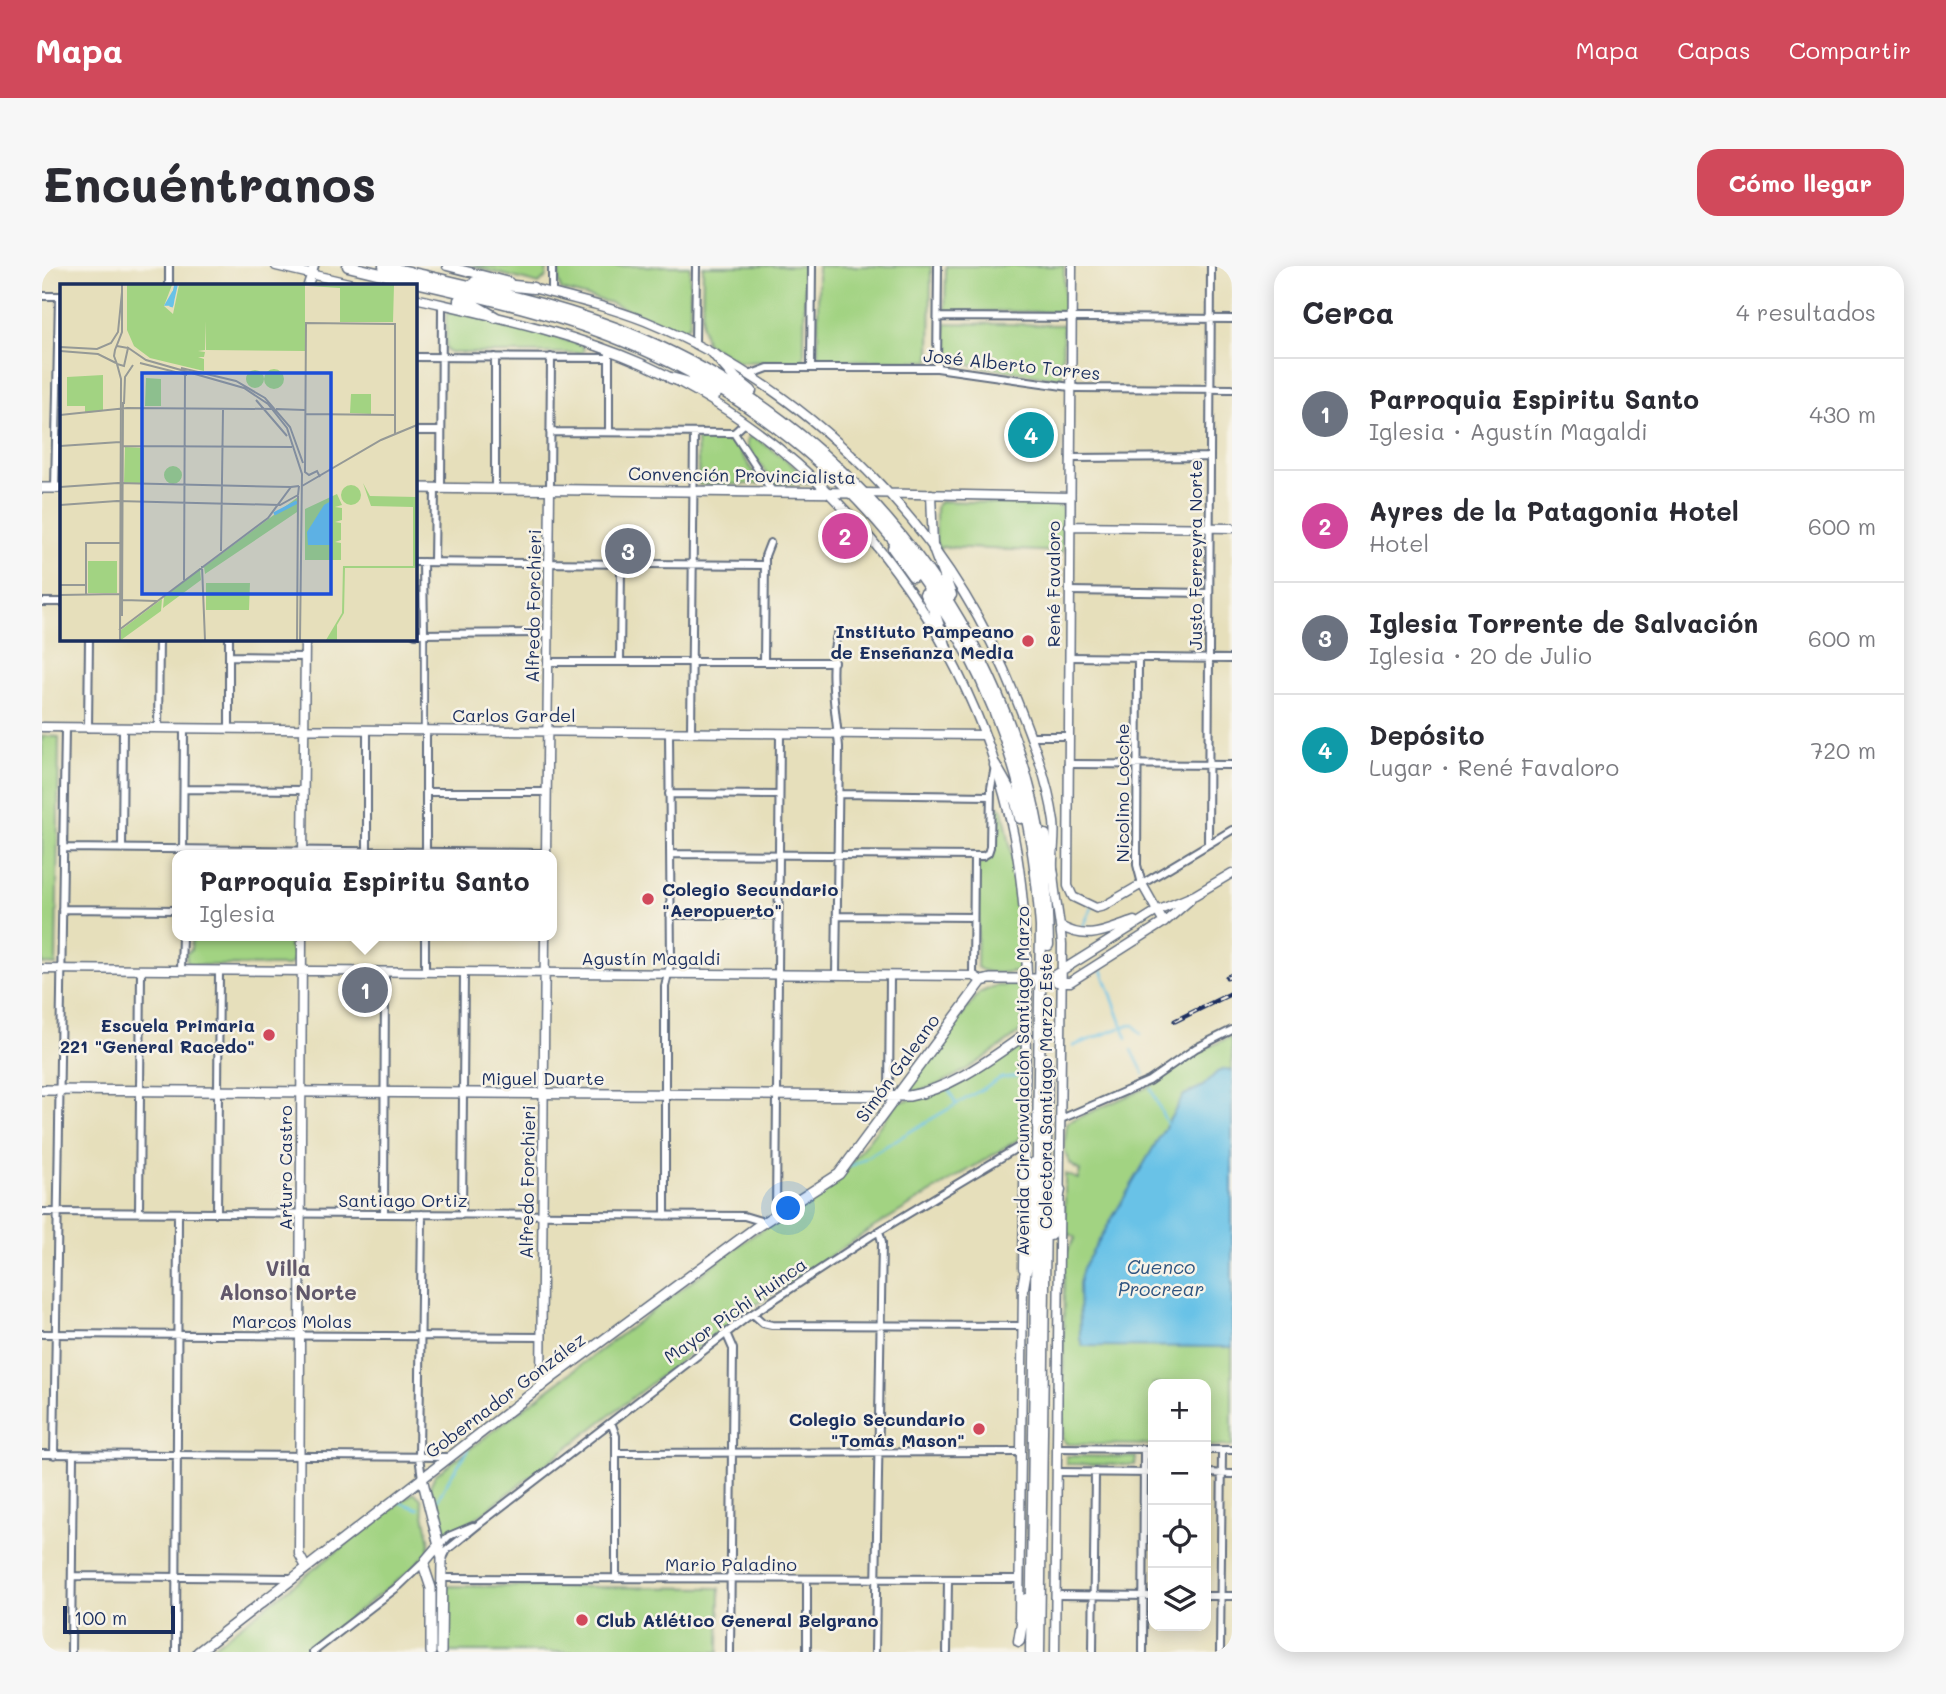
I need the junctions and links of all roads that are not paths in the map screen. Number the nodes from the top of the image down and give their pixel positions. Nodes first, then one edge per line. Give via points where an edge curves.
1 (169, 266) edge
2 (276, 266) edge
3 (384, 266) edge
4 (402, 266) edge
5 (447, 266) edge
6 (552, 266) edge
7 (696, 266) edge
8 (812, 266) edge
9 (939, 266) edge
10 (1072, 266) edge
11 (1211, 266) edge
12 (350, 267) edge
13 (313, 270) edge
14 (169, 284) edge
15 (354, 284) edge
16 (397, 284) edge
17 (533, 288) junction
18 (416, 289) edge
19 (552, 293) junction
20 (42, 296) edge
21 (60, 296) edge
22 (416, 299) edge
23 (442, 305) junction
24 (495, 317) junction
25 (938, 317) junction
26 (1071, 318) junction
27 (1210, 319) junction
28 (1232, 319) edge
29 (695, 345) junction
30 (609, 354) junction
31 (715, 355) junction
32 (416, 356) edge
33 (441, 357) junction
34 (495, 357) junction
35 (551, 358) junction
36 (811, 368) junction
37 (937, 368) junction
38 (749, 375) junction
39 (671, 378) junction
40 (1070, 387) junction
41 (1210, 389) junction
42 (1232, 389) edge
43 (745, 423) junction
44 (416, 431) edge
45 (441, 431) junction
46 (550, 432) junction
47 (609, 432) junction
48 (694, 433) junction
49 (734, 433) junction
50 (791, 438) junction
51 (828, 457) junction
52 (1210, 457) junction
53 (1070, 458) junction
54 (42, 488) edge
55 (58, 488) edge
56 (416, 488) edge
57 (438, 488) junction
58 (495, 488) junction
59 (550, 489) junction
60 (693, 490) junction
61 (772, 491) junction
62 (828, 492) junction
63 (852, 493) junction
64 (865, 493) junction
65 (888, 494) junction
66 (931, 494) junction
67 (1070, 497) junction
68 (880, 523) junction
69 (1069, 526) junction
70 (1209, 528) junction
71 (1232, 528) edge
72 (770, 543) dead end
73 (934, 549) junction
74 (416, 562) edge
75 (423, 562) junction
76 (435, 562) junction
77 (549, 563) junction
78 (621, 564) junction
79 (693, 564) junction
80 (765, 565) junction
81 (1069, 592) junction
82 (1209, 593) junction
83 (42, 602) edge
84 (60, 602) edge
85 (548, 633) junction
86 (416, 634) edge
87 (424, 634) junction
88 (837, 635) dead end
89 (89, 640) edge
90 (159, 640) edge
91 (229, 640) edge
92 (305, 640) edge
93 (946, 648) junction
94 (229, 656) junction
95 (305, 657) junction
96 (1069, 657) junction
97 (1138, 658) junction
98 (1209, 658) junction
99 (1232, 659) edge
100 (548, 662) junction
101 (620, 662) junction
102 (692, 662) junction
103 (764, 662) junction
104 (834, 662) junction
105 (985, 668) junction
106 (42, 727) edge
107 (65, 727) junction
108 (88, 728) junction
109 (123, 728) junction
110 (158, 728) junction
111 (184, 729) junction
112 (229, 729) junction
113 (305, 729) junction
114 (367, 730) junction
115 (425, 730) junction
116 (547, 731) junction
117 (669, 732) junction
118 (691, 733) junction
119 (780, 733) junction
120 (837, 734) junction
121 (985, 735) junction
122 (1030, 736) junction
123 (1068, 736) junction
124 (1014, 738) junction
125 (1068, 764) junction
126 (995, 765) junction
127 (1138, 765) junction
128 (1208, 765) junction
129 (1232, 765) edge
130 (184, 789) junction
131 (304, 790) junction
132 (426, 792) junction
133 (547, 792) junction
134 (669, 794) junction
135 (779, 794) junction
136 (838, 794) junction
137 (990, 796) junction
138 (1232, 830) edge
139 (1208, 844) junction
140 (63, 848) junction
141 (122, 849) junction
142 (183, 850) edge
143 (303, 850) edge
144 (367, 850) edge
145 (426, 850) edge
146 (546, 850) edge
147 (172, 851) edge
148 (670, 854) junction
149 (779, 855) junction
150 (838, 856) junction
151 (974, 857) junction
152 (1232, 873) edge
153 (1053, 875) junction
154 (1142, 884) junction
155 (1195, 895) junction
156 (1038, 898) junction
157 (62, 909) junction
158 (172, 910) edge
159 (1157, 911) junction
160 (670, 915) junction
161 (778, 915) junction
162 (837, 916) junction
163 (974, 917) junction
164 (1147, 917) junction
165 (1164, 923) junction
166 (1060, 926) junction
167 (182, 941) edge
168 (302, 941) edge
169 (425, 941) edge
170 (545, 941) edge
171 (42, 970) edge
172 (61, 970) junction
173 (141, 970) junction
174 (181, 970) junction
175 (1062, 970) junction
176 (219, 971) junction
177 (301, 971) junction
178 (385, 972) junction
179 (425, 972) junction
180 (464, 972) junction
181 (545, 973) junction
182 (667, 974) junction
183 (778, 975) junction
184 (836, 975) junction
185 (890, 976) junction
186 (973, 976) junction
187 (1027, 979) junction
188 (1045, 979) junction
189 (982, 981) junction
190 (1062, 983) junction
191 (1232, 1030) edge
192 (1026, 1034) junction
193 (42, 1090) edge
194 (60, 1090) junction
195 (140, 1090) junction
196 (218, 1091) junction
197 (301, 1092) junction
198 (384, 1092) junction
199 (463, 1093) junction
200 (544, 1093) junction
201 (665, 1094) junction
202 (777, 1095) junction
203 (892, 1099) junction
204 (1061, 1119) junction
205 (1039, 1138) junction
206 (1025, 1143) junction
207 (839, 1174) joint
208 (1060, 1190) junction
209 (42, 1212) edge
210 (58, 1212) junction
211 (139, 1213) junction
212 (178, 1213) junction
213 (217, 1213) junction
214 (300, 1214) junction
215 (384, 1214) junction
216 (422, 1214) junction
217 (776, 1214) junction
218 (462, 1215) junction
219 (543, 1215) junction
220 (665, 1216) junction
221 (764, 1222) junction
222 (879, 1231) junction
223 (1023, 1286) junction
224 (753, 1314) junction
225 (880, 1325) junction
226 (1023, 1326) junction
227 (726, 1332) junction
228 (42, 1334) edge
229 (56, 1334) junction
230 (177, 1335) junction
231 (300, 1335) junction
232 (421, 1336) junction
233 (542, 1337) junction
234 (1043, 1337) junction
235 (1022, 1374) junction
236 (1039, 1374) junction
237 (1058, 1374) junction
238 (541, 1387) junction
239 (611, 1422) junction
240 (1057, 1448) junction
241 (1144, 1449) junction
242 (1148, 1449) edge
243 (1211, 1450) edge
244 (1222, 1450) junction
245 (1232, 1450) edge
246 (1021, 1452) junction
247 (616, 1453) junction
248 (732, 1453) junction
249 (878, 1453) junction
250 (42, 1454) edge
251 (54, 1455) junction
252 (73, 1455) junction
253 (177, 1455) junction
254 (299, 1456) junction
255 (419, 1457) junction
256 (450, 1457) junction
257 (1057, 1472) junction
258 (1095, 1472) junction
259 (1144, 1473) junction
260 (1148, 1473) edge
261 (1211, 1473) edge
262 (1222, 1474) junction
263 (1232, 1474) edge
264 (422, 1478) junction
265 (1033, 1508) junction
266 (478, 1524) junction
267 (1040, 1535) junction
268 (437, 1547) junction
269 (427, 1558) junction
270 (442, 1560) junction
271 (306, 1567) junction
272 (72, 1576) junction
273 (177, 1577) junction
274 (292, 1578) junction
275 (442, 1578) junction
276 (616, 1578) junction
277 (730, 1578) junction
278 (807, 1578) junction
279 (428, 1579) junction
280 (876, 1579) junction
281 (948, 1579) junction
282 (1020, 1579) junction
283 (400, 1585) junction
284 (1056, 1595) junction
285 (1094, 1595) junction
286 (1143, 1595) junction
287 (1148, 1595) edge
288 (1211, 1596) edge
289 (1221, 1596) junction
290 (1232, 1597) edge
291 (1019, 1646) edge
292 (71, 1652) edge
293 (176, 1652) edge
294 (198, 1652) edge
295 (313, 1652) edge
296 (431, 1652) edge
297 (441, 1652) edge
298 (730, 1652) edge
299 (807, 1652) edge
300 (875, 1652) edge
301 (947, 1652) edge
302 (1031, 1652) edge
303 (1039, 1652) edge
304 (1045, 1652) edge
305 (1055, 1652) edge
306 (1093, 1652) edge
307 (1143, 1652) edge
308 (1220, 1652) edge

1 - 14 street
2 - 13 street
3 - 51 highway, Avenida Circunvalación Santiago Marzo via 559,310 637,337 736,388
4 - 17 highway via 487,285
5 - 17 street, Colectora Santiago Marzo Este
6 - 19 street
7 - 29 street
8 - 36 street
9 - 25 street
10 - 26 street, René Favaloro
11 - 27 street, Justo Ferreyra Norte
12 - 16 highway
12 - 50 highway, Avenida Circunvalación Santiago Marzo via 546,315 612,337 705,380
13 - 15 street
17 - 19 street, Colectora Santiago Marzo Este
18 - 24 highway via 467,302
19 - 29 street, Colectora Santiago Marzo Este via 623,313
20 - 21 street
21 - 55 street
22 - 23 street, Colectora Santiago Marzo Este
23 - 24 street, Colectora Santiago Marzo Este
23 - 33 street
24 - 30 street, Colectora Santiago Marzo Este via 549,330
25 - 26 street
25 - 37 street
26 - 27 street
26 - 40 street, René Favaloro
27 - 28 street
27 - 41 street, Justo Ferreyra Norte
29 - 31 street, Colectora Santiago Marzo Este
30 - 35 street
30 - 39 street, Colectora Santiago Marzo Este
30 - 47 street
31 - 38 street, Colectora Santiago Marzo Este
31 - 51 highway via 740,382 800,425
32 - 33 street
33 - 34 street
33 - 45 street
34 - 35 street
34 - 58 street
35 - 46 street, Alfredo Forchieri
36 - 37 street, José Alberto Torres
36 - 38 street, José Alberto Torres via 765,369
37 - 40 street, José Alberto Torres
38 - 65 street, Colectora Santiago Marzo Este via 826,432
39 - 43 street, Colectora Santiago Marzo Este
39 - 50 highway via 711,390
40 - 41 street, José Alberto Torres
40 - 53 street, René Favaloro
41 - 42 street, José Alberto Torres
41 - 52 street, Justo Ferreyra Norte
43 - 49 street
43 - 62 street, Colectora Santiago Marzo Este
44 - 45 street
45 - 57 street
46 - 47 street
46 - 59 street, Alfredo Forchieri
47 - 48 street
48 - 49 street
48 - 60 street
49 - 61 street
50 - 63 highway, Avenida Circunvalación Santiago Marzo
51 - 64 highway, Avenida Circunvalación Santiago Marzo
52 - 53 street
52 - 70 street, Justo Ferreyra Norte
53 - 67 street, René Favaloro
54 - 55 main road
56 - 57 main road, Convención Provincialista
57 - 58 main road, Convención Provincialista
57 - 76 street
58 - 59 main road, Convención Provincialista
59 - 60 main road, Convención Provincialista
59 - 77 street, Alfredo Forchieri
60 - 61 main road, Convención Provincialista
60 - 79 street
61 - 62 main road, Convención Provincialista
62 - 63 main road, Convención Provincialista
62 - 93 street, Colectora Santiago Marzo Este via 889,561
63 - 64 main road, Convención Provincialista
63 - 68 highway, Avenida Circunvalación Santiago Marzo
64 - 65 street, Convención Provincialista
64 - 105 highway, Avenida Circunvalación Santiago Marzo via 932,577
65 - 66 street, Convención Provincialista
65 - 73 street, Colectora Santiago Marzo Este
66 - 67 street, Convención Provincialista
66 - 73 street
67 - 69 street, René Favaloro
68 - 93 highway via 931,603
68 - 156 highway, Avenida Circunvalación Santiago Marzo via 936,599 987,692 1023,801
69 - 70 street
69 - 81 street, René Favaloro
70 - 71 street
70 - 82 street, Justo Ferreyra Norte
72 - 80 street
73 - 105 highway
73 - 122 street, Colectora Santiago Marzo Este via 989,639
74 - 75 street
75 - 76 street
75 - 87 street
76 - 77 street
77 - 78 street
77 - 85 street, Alfredo Forchieri
78 - 79 street
78 - 101 street
79 - 80 street
79 - 102 street
80 - 103 street
81 - 82 street
81 - 96 street, René Favaloro
82 - 98 street, Justo Ferreyra Norte
83 - 84 street
85 - 87 street
85 - 100 street, Alfredo Forchieri
86 - 87 street
87 - 115 street
88 - 104 street
89 - 108 street
90 - 110 street
91 - 94 street
92 - 95 street
93 - 121 street, Colectora Santiago Marzo Este
94 - 95 street
94 - 112 street
95 - 113 street
96 - 97 street
96 - 123 street, René Favaloro
97 - 98 street
97 - 127 street, Nicolino Locche
98 - 99 street
98 - 128 street, Justo Ferreyra Norte
100 - 101 street
100 - 116 street, Alfredo Forchieri
101 - 102 street
102 - 103 street
102 - 118 street
103 - 104 street
104 - 120 street
105 - 124 highway, Avenida Circunvalación Santiago Marzo
106 - 107 street, Carlos Gardel
107 - 108 street, Carlos Gardel
107 - 140 street
108 - 109 street, Carlos Gardel
109 - 110 street, Carlos Gardel
109 - 141 street
110 - 111 street, Carlos Gardel
111 - 112 street, Carlos Gardel
111 - 130 street
112 - 113 street, Carlos Gardel
113 - 114 street, Carlos Gardel
113 - 131 street
114 - 115 street, Carlos Gardel
114 - 144 street
115 - 116 street, Carlos Gardel
115 - 132 street
116 - 117 street, Carlos Gardel
116 - 133 street, Alfredo Forchieri
117 - 118 street, Carlos Gardel
117 - 134 street
118 - 119 street, Carlos Gardel
119 - 120 street, Carlos Gardel
119 - 135 street
120 - 121 street, Carlos Gardel
120 - 136 street
121 - 126 street, Colectora Santiago Marzo Este
122 - 123 street
122 - 153 street, Colectora Santiago Marzo Este via 1053,819
123 - 125 street, René Favaloro
124 - 153 highway via 1032,778
124 - 188 highway, Avenida Circunvalación Santiago Marzo via 1041,845 1047,914
125 - 127 street
125 - 154 street, René Favaloro via 1068,886 1075,899 1100,908
126 - 137 street
126 - 156 highway via 1018,808
126 - 187 street, Colectora Santiago Marzo Este via 1020,871
127 - 128 street
127 - 154 street, Nicolino Locche via 1137,865
128 - 129 street
128 - 139 street, Justo Ferreyra Norte
130 - 131 street
130 - 142 street
131 - 143 street
132 - 133 street
132 - 145 street
133 - 146 street, Alfredo Forchieri
134 - 135 street
134 - 148 street
135 - 149 street
136 - 137 street
136 - 150 street
137 - 151 street via 990,849
138 - 139 street
139 - 154 street
140 - 141 street
140 - 157 street
141 - 147 street
148 - 149 street
148 - 160 street
149 - 150 street
149 - 161 street
150 - 151 street
150 - 162 street
151 - 163 street
152 - 155 street
153 - 166 street, Colectora Santiago Marzo Este
154 - 159 street, Nicolino Locche
155 - 159 street
155 - 165 street
156 - 188 highway, Avenida Circunvalación Santiago Marzo
157 - 158 street
157 - 172 street
159 - 164 street
159 - 165 street, Nicolino Locche
160 - 161 street
160 - 182 street
161 - 183 street
162 - 163 street
162 - 184 street
163 - 186 street
164 - 166 street via 1088,935
164 - 175 street
165 - 190 street
166 - 175 street, Colectora Santiago Marzo Este
167 - 174 street
168 - 177 street, Arturo Castro
169 - 179 street
170 - 181 street, Alfredo Forchieri
171 - 172 street, Agustín Magaldi
172 - 173 street, Agustín Magaldi
172 - 194 street
173 - 174 street, Agustín Magaldi
173 - 195 street
174 - 176 street, Agustín Magaldi
175 - 188 street
175 - 190 street, Colectora Santiago Marzo Este
176 - 177 street, Agustín Magaldi
176 - 196 street
177 - 178 street, Agustín Magaldi
177 - 197 street, Arturo Castro
178 - 179 street, Agustín Magaldi
178 - 198 street
179 - 180 street, Agustín Magaldi
180 - 181 street, Agustín Magaldi
180 - 199 street
181 - 182 street, Agustín Magaldi
181 - 200 street, Alfredo Forchieri
182 - 183 street, Agustín Magaldi
182 - 201 street
183 - 184 street, Agustín Magaldi
183 - 202 street
184 - 185 street, Agustín Magaldi
185 - 186 street, Agustín Magaldi
185 - 203 street
186 - 189 street, Agustín Magaldi
187 - 188 main road
187 - 189 main road
187 - 192 main road, Colectora Santiago Marzo Este
188 - 190 street
188 - 205 highway, Avenida Circunvalación Santiago Marzo
188 - 234 highway, Avenida Circunvalación Santiago Marzo
189 - 203 main road, Simón Galeano
190 - 204 street, Colectora Santiago Marzo Este
191 - 204 street via 1196,1048 1149,1081
192 - 203 main road, Miguel Duarte via 955,1080
192 - 206 street, Colectora Santiago Marzo Este
193 - 194 main road, Miguel Duarte
194 - 195 main road, Miguel Duarte
194 - 210 street
195 - 196 main road, Miguel Duarte
195 - 211 street
196 - 197 main road, Miguel Duarte
196 - 213 street
197 - 198 main road, Miguel Duarte
197 - 214 street, Arturo Castro
198 - 199 main road, Miguel Duarte
198 - 215 street
199 - 200 main road, Miguel Duarte
199 - 218 street
200 - 201 main road, Miguel Duarte
200 - 219 street, Alfredo Forchieri
201 - 202 main road, Miguel Duarte
201 - 220 street
202 - 203 main road, Miguel Duarte
202 - 217 street
203 - 207 main road, Simón Galeano
204 - 208 street, Colectora Santiago Marzo Este
205 - 223 highway via 1031,1178 1031,1242
205 - 236 highway, Avenida Circunvalación Santiago Marzo
206 - 222 street, Mayor Pichi Huinca
206 - 223 street, Colectora Santiago Marzo Este
207 - 217 main road, Gobernador González
208 - 234 highway via 1051,1227
208 - 237 street, Colectora Santiago Marzo Este
209 - 210 street, Santiago Ortiz
210 - 211 street, Santiago Ortiz
210 - 229 street
211 - 212 street, Santiago Ortiz
212 - 213 street, Santiago Ortiz
212 - 230 street
213 - 214 street, Santiago Ortiz
214 - 215 street, Santiago Ortiz
214 - 231 street, Arturo Castro
215 - 216 street, Santiago Ortiz
216 - 218 street, Santiago Ortiz
216 - 232 street
217 - 221 main road, Gobernador González
218 - 219 street, Santiago Ortiz
219 - 220 street, Santiago Ortiz
219 - 233 street, Alfredo Forchieri
220 - 221 street, Santiago Ortiz via 747,1216
221 - 238 main road, Gobernador González
222 - 224 street, Mayor Pichi Huinca
222 - 225 street
223 - 226 street, Colectora Santiago Marzo Este
224 - 225 street via 772,1325
224 - 227 street, Mayor Pichi Huinca
225 - 226 street
225 - 249 street
226 - 235 street, Colectora Santiago Marzo Este
227 - 239 street, Mayor Pichi Huinca
227 - 248 street via 733,1349
228 - 229 street, Marcos Molas
229 - 230 street, Marcos Molas
229 - 251 street
230 - 231 street, Marcos Molas
230 - 253 street
231 - 232 street, Marcos Molas
231 - 254 street, Arturo Castro
232 - 233 street, Marcos Molas
232 - 255 street
233 - 238 street, Alfredo Forchieri
234 - 236 highway, Avenida Circunvalación Santiago Marzo
235 - 236 street
235 - 246 street, Colectora Santiago Marzo Este
236 - 237 street
236 - 265 highway, Avenida Circunvalación Santiago Marzo
236 - 267 highway, Avenida Circunvalación Santiago Marzo
237 - 240 street, Colectora Santiago Marzo Este
238 - 256 main road, Gobernador González
239 - 247 street
239 - 266 street, Mayor Pichi Huinca
240 - 241 street
240 - 257 street, Colectora Santiago Marzo Este
241 - 242 street
241 - 259 street
243 - 244 street
244 - 245 street
244 - 262 street
246 - 249 street
246 - 282 street, Colectora Santiago Marzo Este
247 - 248 street
247 - 276 street
248 - 249 street
248 - 277 street
249 - 280 street
250 - 251 street
251 - 252 street
252 - 253 street
252 - 272 street
253 - 254 street
253 - 273 street
254 - 255 street
254 - 271 street, Arturo Castro via 299,1554
255 - 256 street
255 - 264 street
256 - 264 main road, Gobernador González
257 - 258 street
257 - 284 street, Colectora Santiago Marzo Este
258 - 259 street
258 - 285 street
259 - 260 street
259 - 286 street
261 - 262 street
262 - 263 street
262 - 289 street
264 - 268 main road
264 - 271 main road, Gobernador González
265 - 291 highway
265 - 302 highway, Avenida Circunvalación Santiago Marzo
266 - 268 street, Mayor Pichi Huinca via 451,1535
266 - 270 street, Mayor Pichi Huinca via 446,1551
267 - 303 highway, Avenida Circunvalación Santiago Marzo
267 - 304 highway via 1046,1593
268 - 269 main road, Mayor Pichi Huinca
268 - 270 main road
269 - 279 main road
269 - 283 street, Mayor Pichi Huinca
270 - 275 main road
271 - 274 main road, Gobernador González
272 - 273 street
272 - 292 street
273 - 274 street
273 - 293 street
274 - 294 main road, Gobernador González
275 - 276 street, Mario Paladino
275 - 279 main road via 437,1583
275 - 297 main road
276 - 277 street, Mario Paladino
277 - 278 street, Mario Paladino
277 - 298 street
278 - 280 street, Mario Paladino
278 - 299 street
279 - 283 street, Mayor Pichi Huinca via 419,1575
279 - 296 main road via 432,1591
280 - 281 street, Mario Paladino
280 - 300 street
281 - 282 street, Mario Paladino
281 - 301 street
282 - 291 street, Colectora Santiago Marzo Este
283 - 295 street, Mayor Pichi Huinca
284 - 285 street
284 - 305 street, Colectora Santiago Marzo Este
285 - 286 street
285 - 306 street
286 - 287 street
286 - 307 street
288 - 289 street
289 - 290 street
289 - 308 street

